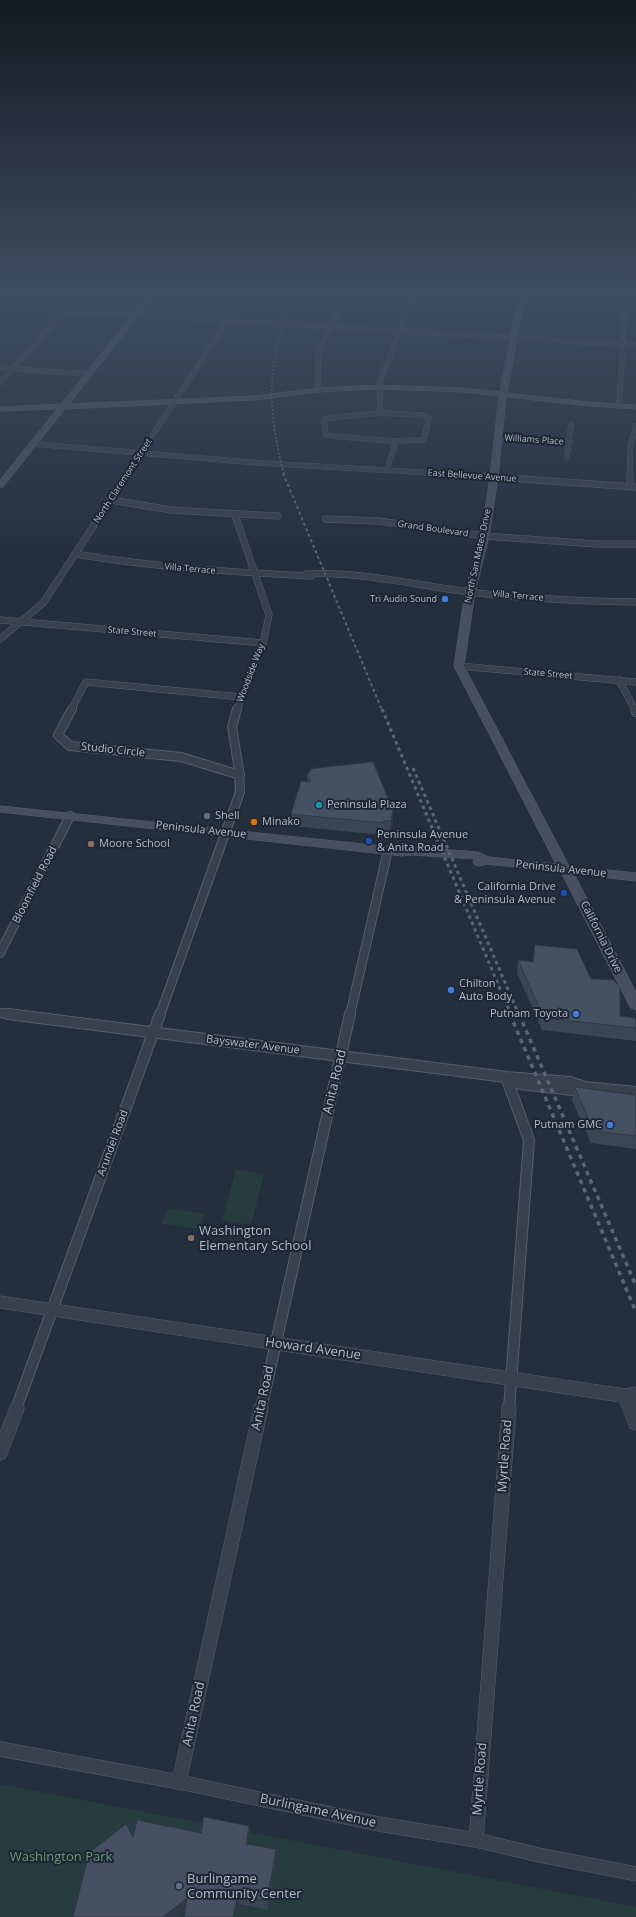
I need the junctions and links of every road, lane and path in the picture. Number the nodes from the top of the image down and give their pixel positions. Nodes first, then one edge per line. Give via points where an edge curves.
1 (83, 380) edge
2 (189, 380) edge
3 (318, 380) edge
4 (381, 380) edge
5 (506, 380) edge
6 (621, 380) edge
7 (378, 387) junction
8 (318, 390) junction
9 (503, 396) junction
10 (175, 402) junction
11 (619, 406) junction
12 (62, 407) junction
13 (636, 407) edge
14 (0, 409) edge
15 (380, 413) junction
16 (571, 425) dead end
17 (636, 426) edge
18 (499, 438) junction
19 (396, 441) junction
20 (568, 442) junction
21 (34, 444) junction
22 (142, 452) junction
23 (567, 457) dead end
24 (387, 470) junction
25 (494, 477) junction
26 (0, 485) edge
27 (633, 487) edge
28 (110, 500) junction
29 (235, 515) junction
30 (278, 516) dead end
31 (325, 519) dead end
32 (484, 536) junction
33 (636, 544) edge
34 (75, 554) junction
35 (256, 574) junction
36 (470, 592) junction
37 (636, 602) edge
38 (0, 620) edge
39 (21, 622) junction
40 (0, 639) edge
41 (263, 643) junction
42 (459, 666) junction
43 (619, 680) junction
44 (636, 682) edge
45 (241, 697) junction
46 (636, 712) edge
47 (240, 775) junction
48 (0, 809) edge
49 (70, 816) junction
50 (227, 833) junction
51 (388, 850) junction
52 (566, 869) junction
53 (636, 877) edge
54 (0, 953) edge
55 (636, 1005) edge
56 (0, 1013) edge
57 (153, 1033) junction
58 (341, 1056) junction
59 (506, 1076) junction
60 (636, 1092) edge
61 (0, 1302) edge
62 (52, 1310) junction
63 (275, 1344) junction
64 (512, 1378) junction
65 (632, 1398) edge
66 (636, 1423) edge
67 (0, 1453) edge
68 (0, 1749) edge
69 (179, 1782) junction
70 (476, 1840) junction
71 (636, 1874) edge

1 - 12 main road
2 - 10 street, North Claremont Street
3 - 8 street
4 - 7 street
5 - 9 main road, North San Mateo Drive
6 - 11 street
7 - 8 main road
7 - 9 main road via 437,388
7 - 15 street
8 - 10 main road via 254,398
9 - 11 main road
9 - 18 main road, North San Mateo Drive
10 - 12 main road
10 - 22 street, North Claremont Street
11 - 13 main road
12 - 14 main road
12 - 21 main road
15 - 19 street via 422,415 429,418 424,440
15 - 19 street via 328,418 324,420 326,434
16 - 20 street, Williams Place
17 - 27 street via 630,446
18 - 20 street, Williams Place
18 - 25 main road, North San Mateo Drive
19 - 24 street
20 - 23 street, Williams Place
21 - 22 street, East Bellevue Avenue
21 - 26 main road
22 - 24 street, East Bellevue Avenue
22 - 28 street, North Claremont Street
24 - 25 street, East Bellevue Avenue
25 - 27 street, East Bellevue Avenue
25 - 32 main road, North San Mateo Drive
28 - 29 street via 171,510
28 - 34 street, North Claremont Street
29 - 30 street
29 - 35 street, Woodside Way
31 - 32 street, Grand Boulevard via 379,521
32 - 33 street, Grand Boulevard via 596,544
32 - 36 main road, North San Mateo Drive
34 - 35 street, Villa Terrace via 130,563
34 - 39 street, North Claremont Street via 43,603
35 - 36 street, Villa Terrace via 354,576
35 - 41 street, Woodside Way via 269,615
36 - 37 street, Villa Terrace via 572,601
36 - 42 main road, North San Mateo Drive
38 - 39 street, State Street
39 - 40 street, North Claremont Street
39 - 41 street, State Street
41 - 45 street, Woodside Way
42 - 43 street, State Street
42 - 52 main road
43 - 44 street, State Street
43 - 46 street
45 - 47 street, Woodside Way via 232,727
45 - 47 street, Studio Circle via 86,682 58,735 70,746 181,757
47 - 50 street, Woodside Way via 240,792
48 - 49 main road, Peninsula Avenue
49 - 50 main road, Peninsula Avenue
49 - 54 street, Bloomfield Road
50 - 51 main road, Peninsula Avenue
50 - 57 street, Arundel Road
51 - 52 main road, Peninsula Avenue via 402,852 410,857 466,862 486,860
51 - 58 street, Anita Road
52 - 53 main road, Peninsula Avenue
52 - 55 main road, California Drive
56 - 57 street, Bayswater Avenue
57 - 58 street, Bayswater Avenue
57 - 62 street, Arundel Road
58 - 59 street, Bayswater Avenue
58 - 63 street, Anita Road
59 - 60 street, Bayswater Avenue via 520,1084 572,1090 584,1087
59 - 64 street, Myrtle Road via 529,1140
61 - 62 street, Howard Avenue
62 - 63 street, Howard Avenue
62 - 67 street, Arundel Road
63 - 64 street, Howard Avenue
63 - 69 street, Anita Road
64 - 65 street, Howard Avenue
64 - 70 street, Myrtle Road
65 - 66 street
68 - 69 street, Burlingame Avenue
69 - 70 street, Burlingame Avenue via 380,1824
70 - 71 street, Burlingame Avenue

